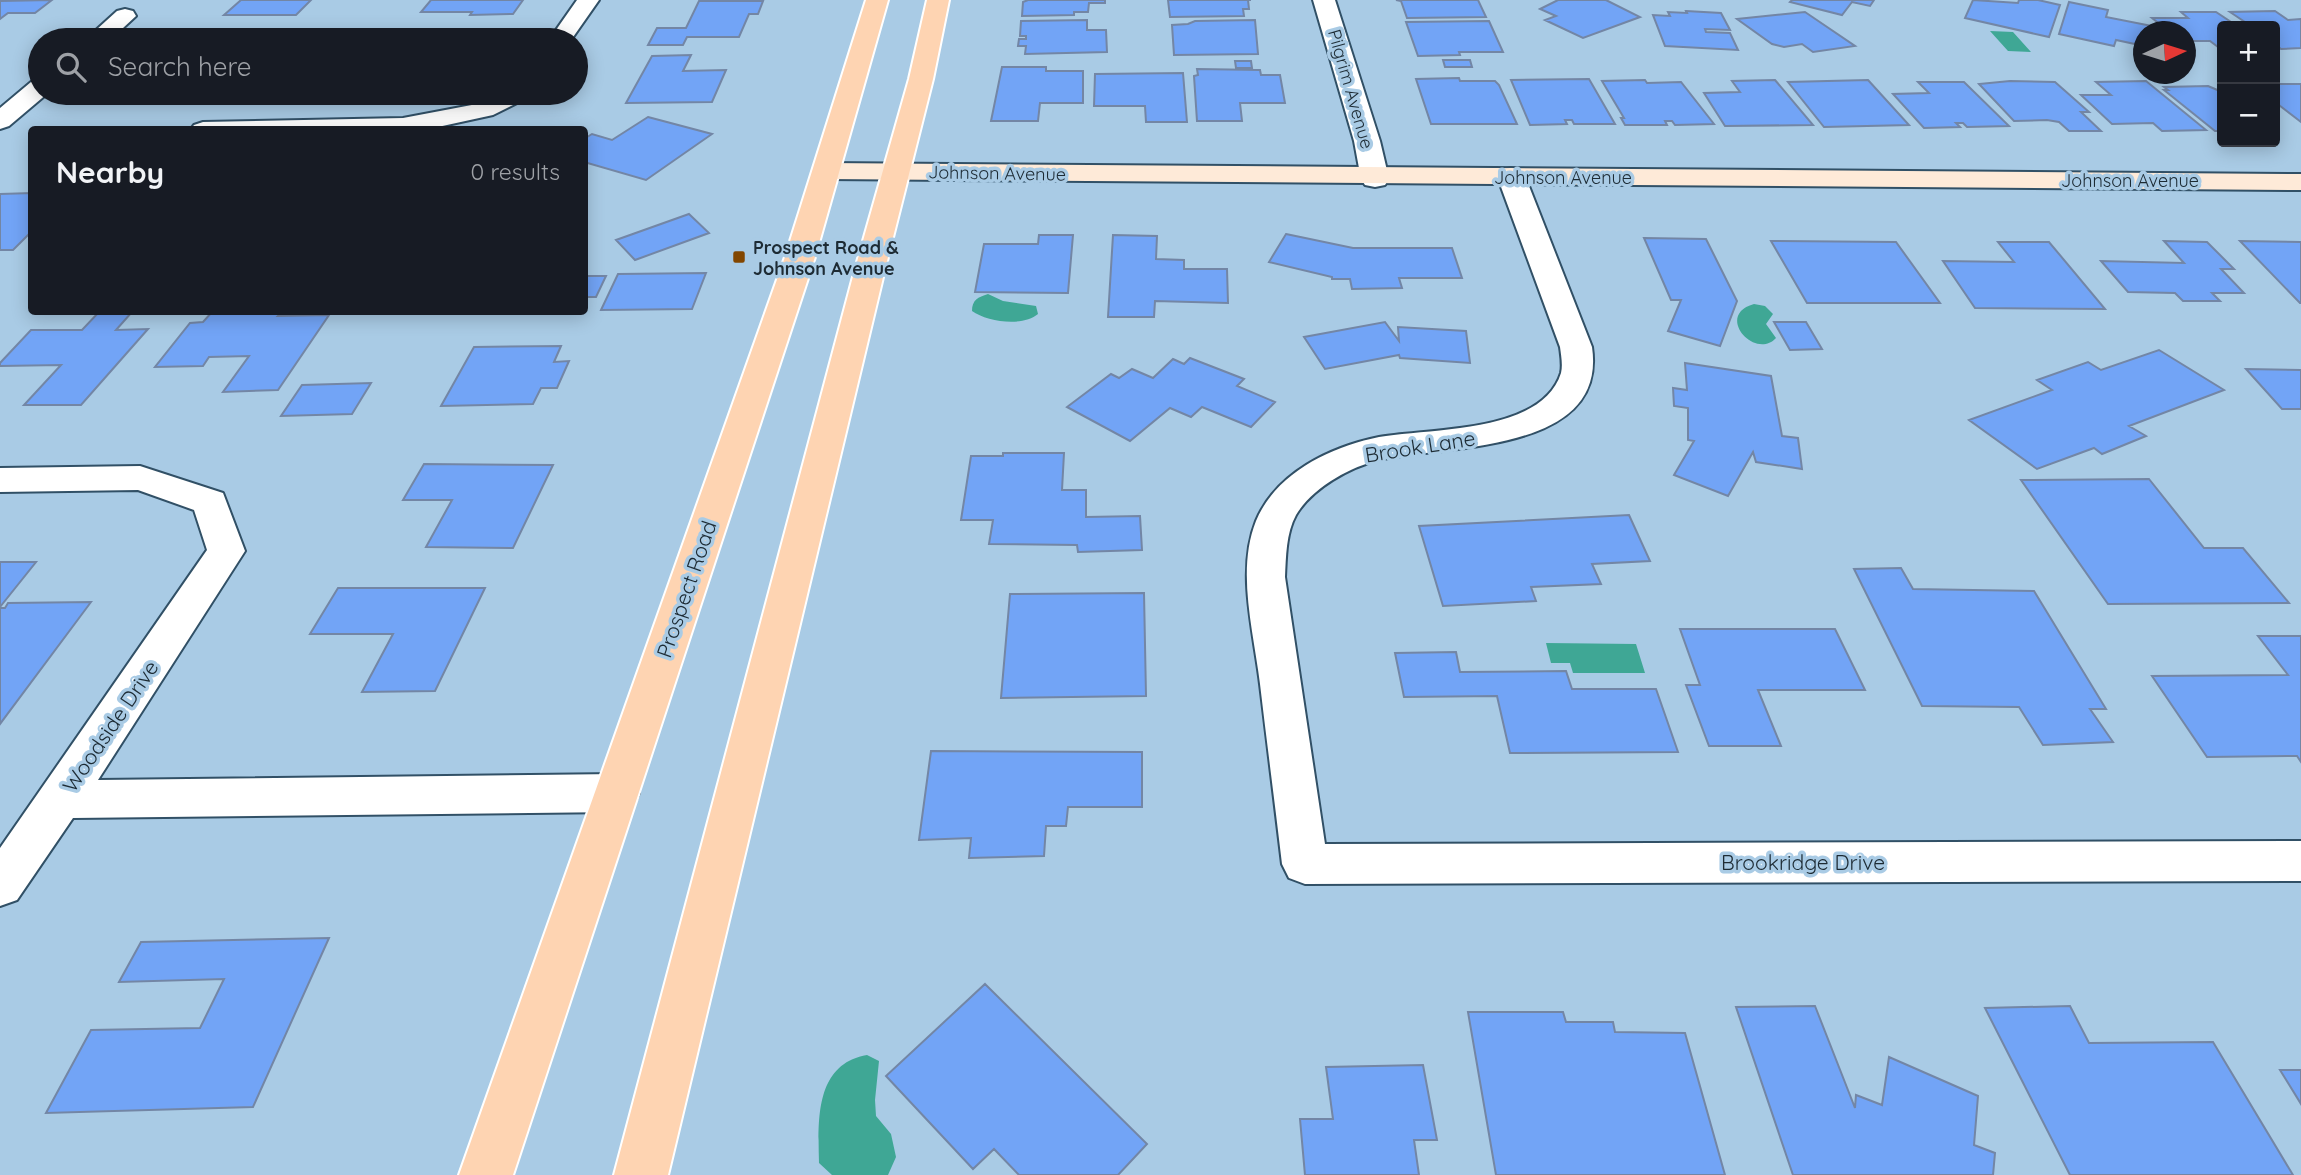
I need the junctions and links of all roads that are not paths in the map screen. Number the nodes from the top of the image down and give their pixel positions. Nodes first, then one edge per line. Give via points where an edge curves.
1 (588, 0) edge
2 (877, 0) edge
3 (938, 0) edge
4 (1324, 0) edge
5 (125, 16) dead end
6 (110, 28) edge
7 (568, 28) edge
8 (28, 102) edge
9 (494, 105) edge
10 (403, 126) edge
11 (7, 129) edge
12 (826, 171) junction
13 (896, 172) junction
14 (1511, 176) junction
15 (1376, 179) junction
16 (2301, 182) edge
17 (0, 480) edge
18 (617, 793) junction
19 (61, 799) junction
20 (2301, 861) edge
21 (1305, 864) joint
22 (0, 886) edge
23 (486, 1175) edge
24 (641, 1175) edge

1 - 7 street
2 - 12 main road, Prospect Road
3 - 13 main road
4 - 15 street, Pilgrim Avenue
5 - 6 street
8 - 11 street
9 - 10 street
12 - 13 street, Johnson Avenue
12 - 18 main road, Prospect Road
13 - 15 street, Johnson Avenue
13 - 24 main road
14 - 15 street, Johnson Avenue
14 - 16 street, Johnson Avenue
14 - 21 street, Brook Lane via 1576,347 1577,373 1566,394 1541,416 1506,432 1375,449 1341,462 1304,484 1278,514 1268,544 1265,577
17 - 19 street, Woodside Drive via 141,478 211,502 226,551
18 - 19 street, Woodside Drive
18 - 23 main road, Prospect Road
19 - 22 street
20 - 21 street, Brookridge Drive

